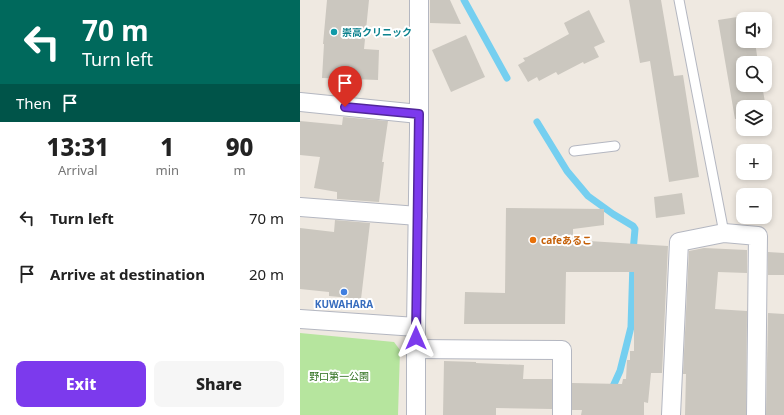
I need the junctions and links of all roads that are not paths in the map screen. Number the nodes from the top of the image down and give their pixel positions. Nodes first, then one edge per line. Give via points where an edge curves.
1 (419, 0) edge
2 (679, 0) edge
3 (300, 102) edge
4 (419, 114) junction
5 (614, 146) dead end
6 (574, 151) dead end
7 (300, 207) edge
8 (418, 216) junction
9 (724, 233) junction
10 (300, 319) edge
11 (416, 327) junction
12 (416, 348) junction
13 (416, 415) edge
14 (562, 415) edge
15 (671, 415) edge
16 (756, 415) edge

1 - 4 street
2 - 9 lane
3 - 4 street
4 - 8 street
5 - 6 lane
7 - 8 street
8 - 11 street
9 - 15 street via 679,242
9 - 16 street via 758,236
10 - 11 street
11 - 12 street
12 - 13 street
12 - 14 street via 562,350

